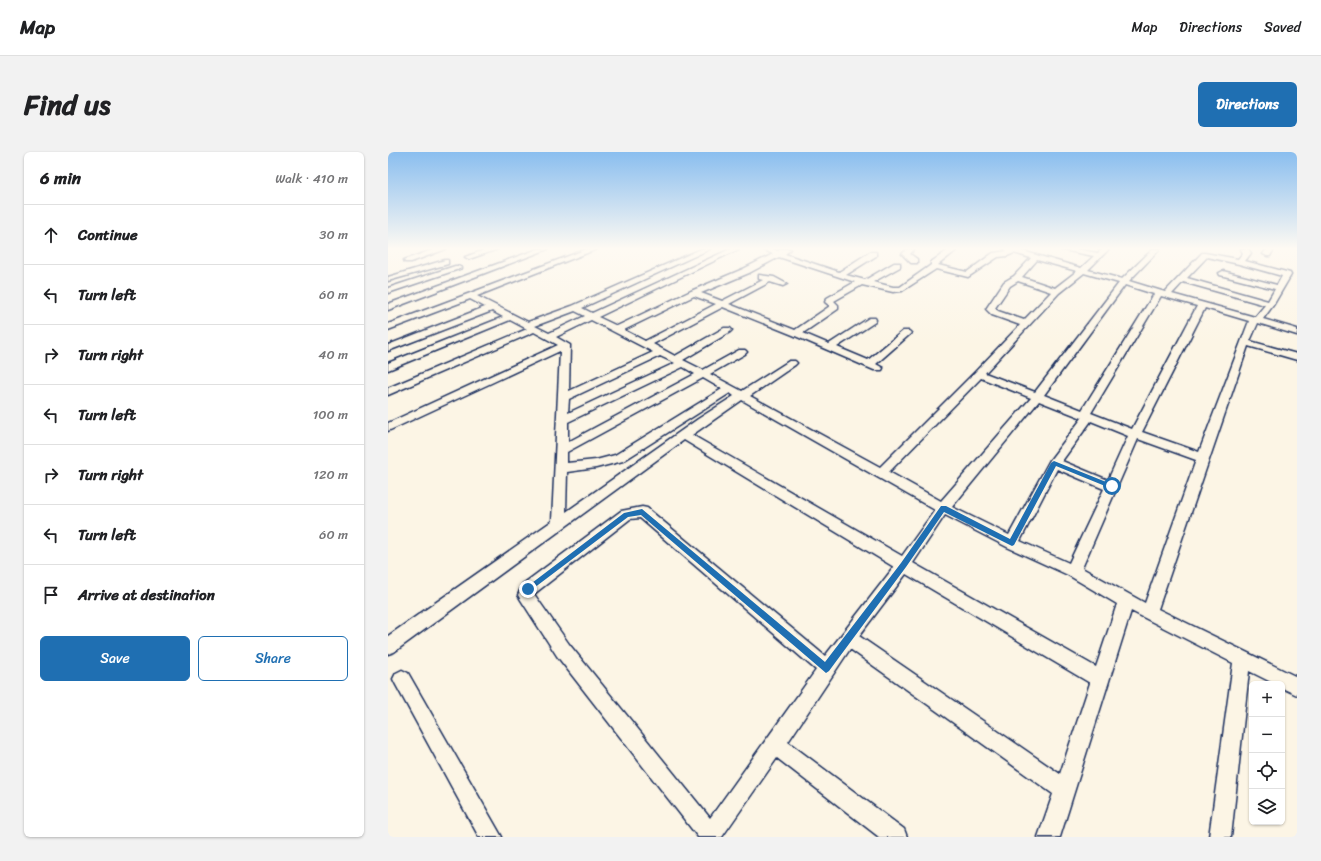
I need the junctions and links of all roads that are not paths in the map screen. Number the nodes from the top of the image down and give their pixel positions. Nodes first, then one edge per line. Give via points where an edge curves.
1 (419, 281) edge
2 (459, 281) edge
3 (509, 281) edge
4 (635, 281) edge
5 (668, 281) edge
6 (721, 281) edge
7 (768, 281) edge
8 (773, 281) edge
9 (858, 281) edge
10 (868, 281) edge
11 (913, 281) edge
12 (1012, 281) edge
13 (1025, 281) edge
14 (1069, 281) edge
15 (1120, 281) edge
16 (1179, 281) edge
17 (1184, 281) edge
18 (1253, 281) edge
19 (1283, 281) edge
20 (1124, 282) junction
21 (864, 283) junction
22 (783, 284) dead end
23 (1279, 288) junction
24 (388, 291) edge
25 (1056, 291) junction
26 (694, 293) junction
27 (1162, 294) junction
28 (470, 296) junction
29 (721, 304) junction
30 (1270, 304) junction
31 (1202, 305) junction
32 (388, 307) edge
33 (493, 307) junction
34 (575, 308) junction
35 (388, 311) edge
36 (593, 316) junction
37 (510, 317) junction
38 (872, 320) dead end
39 (1256, 321) junction
40 (401, 322) junction
41 (1026, 324) junction
42 (388, 327) edge
43 (531, 327) junction
44 (616, 330) junction
45 (727, 330) dead end
46 (796, 332) junction
47 (1297, 332) edge
48 (906, 333) dead end
49 (422, 335) junction
50 (550, 336) junction
51 (1245, 342) junction
52 (646, 344) junction
53 (565, 345) junction
54 (440, 346) junction
55 (830, 347) junction
56 (388, 348) edge
57 (660, 352) junction
58 (742, 352) dead end
59 (1297, 357) edge
60 (678, 362) junction
61 (792, 363) dead end
62 (388, 367) edge
63 (704, 374) junction
64 (979, 374) junction
65 (730, 389) junction
66 (388, 392) edge
67 (742, 396) junction
68 (1037, 397) junction
69 (563, 398) junction
70 (388, 413) edge
71 (1086, 416) junction
72 (563, 420) junction
73 (399, 421) junction
74 (388, 426) edge
75 (1135, 434) junction
76 (684, 435) junction
77 (563, 449) junction
78 (1202, 458) junction
79 (1054, 463) junction
80 (562, 468) junction
81 (880, 474) junction
82 (1112, 486) junction
83 (943, 508) junction
84 (559, 525) junction
85 (1012, 543) junction
86 (904, 565) junction
87 (1073, 572) junction
88 (1126, 600) junction
89 (1149, 612) junction
90 (848, 638) junction
91 (388, 646) edge
92 (1242, 658) junction
93 (826, 668) junction
94 (402, 679) dead end
95 (1100, 679) junction
96 (1297, 686) edge
97 (776, 744) junction
98 (1065, 790) junction
99 (709, 836) edge
100 (491, 837) edge
101 (896, 837) edge
102 (1050, 837) edge
103 (1220, 837) edge

1 - 24 street
2 - 32 street
3 - 28 street
4 - 34 street
5 - 36 street
6 - 26 street
7 - 29 street
8 - 22 street
9 - 21 street
10 - 21 street
11 - 21 street via 899,290
12 - 41 street via 990,309
13 - 25 street
14 - 25 street
15 - 20 street
16 - 27 street
17 - 30 street
18 - 23 street
19 - 23 street
20 - 27 street
20 - 68 street
21 - 46 street via 830,300 835,307
23 - 30 street
25 - 41 street
26 - 29 street
26 - 44 street
27 - 31 street
27 - 71 street
28 - 33 street
28 - 40 street
29 - 46 street
29 - 52 street
30 - 39 street
31 - 39 street
31 - 75 street
33 - 37 street
33 - 49 street
34 - 36 street
34 - 43 street
35 - 40 street
36 - 44 street
36 - 50 street
37 - 43 street
37 - 54 street
38 - 55 street
39 - 47 street
39 - 51 street
40 - 42 street
40 - 49 street
41 - 64 street
43 - 50 street
43 - 66 street
44 - 52 street
45 - 60 street
46 - 55 street
48 - 55 street via 874,366
49 - 54 street
49 - 56 street
50 - 53 street
51 - 59 street
51 - 78 street
52 - 57 street
53 - 69 street
53 - 73 street
54 - 62 street
57 - 60 street
57 - 69 street
58 - 63 street
60 - 63 street
60 - 72 street
61 - 67 street
63 - 65 street
63 - 77 street
64 - 68 street
64 - 81 street
65 - 67 street
65 - 80 street via 619,458 609,462
67 - 76 street
67 - 81 street
68 - 71 street
68 - 83 street
69 - 72 street
70 - 73 street
71 - 75 street
71 - 79 street
72 - 77 street
73 - 74 street
75 - 78 street
75 - 82 street
76 - 84 street
76 - 86 street
77 - 80 street
78 - 89 street
79 - 82 street
79 - 85 street
80 - 84 street
81 - 83 street
82 - 87 street
83 - 85 street
83 - 86 street
84 - 91 street
85 - 87 street
86 - 90 street
86 - 95 street
87 - 88 street
88 - 89 street
88 - 95 street
89 - 92 street
90 - 93 street
90 - 98 street
92 - 96 street
92 - 103 street
93 - 97 street
93 - 99 street via 642,512 626,515 528,589 526,595 563,650
94 - 100 street
95 - 98 street
97 - 99 street
97 - 101 street
98 - 102 street

